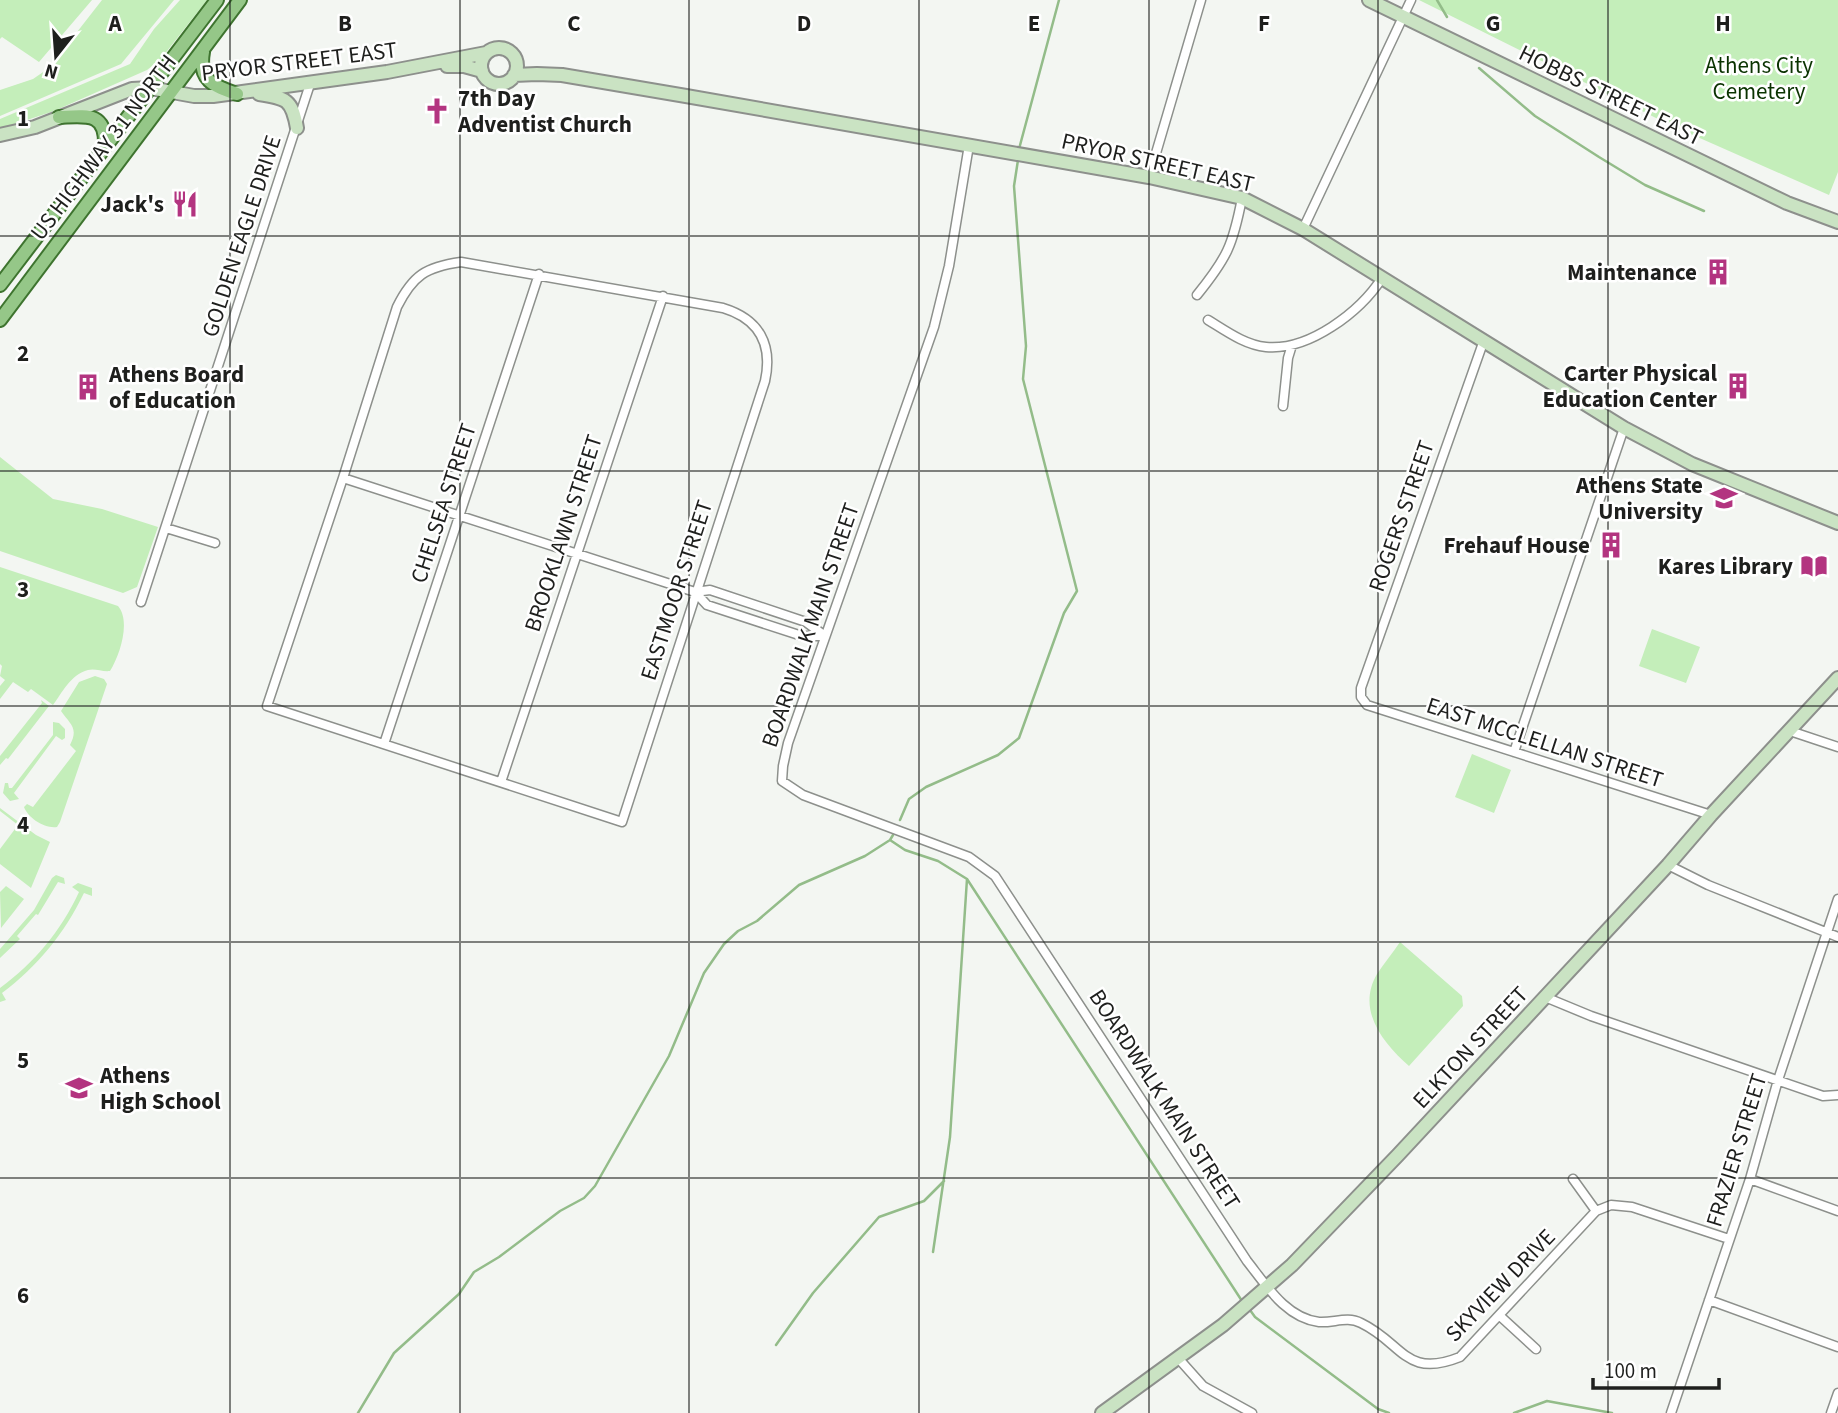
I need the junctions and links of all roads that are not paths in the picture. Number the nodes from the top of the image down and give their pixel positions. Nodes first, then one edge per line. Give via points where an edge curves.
1 (217, 0) edge
2 (240, 0) edge
3 (1201, 0) edge
4 (1369, 0) edge
5 (1411, 0) edge
6 (1404, 16) junction
7 (203, 49) junction
8 (486, 54) junction
9 (513, 54) junction
10 (433, 64) junction
11 (482, 71) junction
12 (514, 75) junction
13 (562, 75) junction
14 (312, 81) junction
15 (150, 88) junction
16 (171, 91) junction
17 (242, 93) junction
18 (59, 117) junction
19 (297, 128) junction
20 (0, 135) edge
21 (105, 145) junction
22 (969, 145) junction
23 (1149, 177) junction
24 (1242, 198) junction
25 (1838, 222) edge
26 (1303, 229) junction
27 (539, 274) junction
28 (1382, 278) junction
29 (0, 285) edge
30 (1197, 295) dead end
31 (663, 296) junction
32 (0, 320) edge
33 (1208, 320) dead end
34 (1484, 340) junction
35 (1292, 345) junction
36 (1283, 406) dead end
37 (1625, 428) junction
38 (343, 478) junction
39 (460, 515) junction
40 (1838, 523) edge
41 (166, 528) junction
42 (215, 543) dead end
43 (577, 553) junction
44 (695, 592) junction
45 (141, 602) dead end
46 (825, 636) junction
47 (1838, 678) edge
48 (1367, 705) joint
49 (1790, 731) junction
50 (384, 744) junction
51 (1838, 747) edge
52 (1514, 752) junction
53 (500, 782) junction
54 (1711, 815) junction
55 (1668, 865) junction
56 (1838, 899) edge
57 (1826, 932) junction
58 (1838, 937) edge
59 (1545, 997) junction
60 (1778, 1080) junction
61 (1838, 1095) edge
62 (1573, 1179) dead end
63 (1750, 1179) junction
64 (1838, 1210) edge
65 (1596, 1211) junction
66 (1729, 1239) junction
67 (1268, 1287) junction
68 (1709, 1300) junction
69 (1500, 1316) junction
70 (1838, 1348) edge
71 (1536, 1349) dead end
72 (1178, 1359) junction
73 (1838, 1393) edge
74 (1102, 1413) edge
75 (1252, 1413) edge
76 (1671, 1413) edge
77 (1831, 1413) edge

1 - 15 main road, US HIGHWAY 31 NORTH
2 - 7 main road, US HIGHWAY 31 NORTH
3 - 23 street
4 - 6 street, HOBBS STREET EAST
5 - 6 street
6 - 25 street, HOBBS STREET EAST via 1774,197
6 - 26 street
7 - 16 main road, US HIGHWAY 31 NORTH
7 - 17 main road via 205,77 219,88
8 - 9 street via 498,48
8 - 10 street, PRYOR STREET EAST
8 - 11 street
9 - 12 street
9 - 13 street, PRYOR STREET EAST via 526,65
10 - 11 street, PRYOR STREET EAST
10 - 14 street, PRYOR STREET EAST
11 - 12 street via 497,83
12 - 13 street, PRYOR STREET EAST
13 - 22 street, PRYOR STREET EAST
14 - 17 street, PRYOR STREET EAST
14 - 19 street, GOLDEN EAGLE DRIVE
15 - 16 street, PRYOR STREET EAST
15 - 18 street, PRYOR STREET EAST via 132,89
15 - 21 main road, US HIGHWAY 31 NORTH
16 - 17 street, PRYOR STREET EAST via 194,96
16 - 32 main road, US HIGHWAY 31 NORTH
17 - 19 street via 289,102
18 - 20 street, PRYOR STREET EAST
18 - 21 main road via 89,116 99,121 105,128
19 - 41 street, GOLDEN EAGLE DRIVE
21 - 29 main road, US HIGHWAY 31 NORTH
22 - 23 street, PRYOR STREET EAST
22 - 46 street, BOARDWALK MAIN STREET via 934,327
23 - 24 street, PRYOR STREET EAST
24 - 26 street, PRYOR STREET EAST
24 - 30 street via 1228,253
26 - 28 street, PRYOR STREET EAST
27 - 31 street, EASTMOOR STREET
27 - 38 street, EASTMOOR STREET via 461,262 439,265 413,281 397,307
27 - 39 street, CHELSEA STREET
28 - 34 street, PRYOR STREET EAST
28 - 35 street via 1348,316
31 - 43 street, BROOKLAWN STREET
31 - 44 street, EASTMOOR STREET via 737,312 762,336 769,363
33 - 35 street via 1239,339 1266,347
34 - 37 street, PRYOR STREET EAST
34 - 48 street, ROGERS STREET via 1361,688
35 - 36 street
37 - 40 street, PRYOR STREET EAST via 1692,464
37 - 52 street
38 - 39 street
38 - 50 street, EASTMOOR STREET via 267,706
39 - 43 street
39 - 50 street, CHELSEA STREET
41 - 42 street
41 - 45 street, GOLDEN EAGLE DRIVE
43 - 44 street
43 - 53 street, BROOKLAWN STREET
44 - 46 street via 710,590 806,622
44 - 46 street via 719,609 802,636
44 - 53 street, EASTMOOR STREET via 622,822
46 - 67 street, BOARDWALK MAIN STREET via 788,743 782,781 803,795 969,857 995,876
47 - 49 street, ELKTON STREET
48 - 52 street, EAST MCCLELLAN STREET
49 - 51 street
49 - 54 street, ELKTON STREET
50 - 53 street, EASTMOOR STREET
52 - 54 street, EAST MCCLELLAN STREET
54 - 55 street, ELKTON STREET
55 - 57 street
55 - 59 street, ELKTON STREET
56 - 57 street, FRAZIER STREET
57 - 58 street
57 - 60 street, FRAZIER STREET
59 - 60 street
59 - 67 street, ELKTON STREET
60 - 61 street via 1824,1096
60 - 63 street, FRAZIER STREET
62 - 65 street
63 - 64 street
63 - 66 street, FRAZIER STREET
65 - 66 street via 1611,1205 1632,1207
65 - 69 street, SKYVIEW DRIVE
66 - 68 street, FRAZIER STREET
67 - 69 street, SKYVIEW DRIVE via 1302,1318 1321,1322 1350,1318 1412,1360 1431,1365 1460,1357
67 - 72 street, ELKTON STREET
68 - 70 street
68 - 76 street, FRAZIER STREET
69 - 71 street
72 - 74 street, ELKTON STREET
72 - 75 street via 1203,1387
73 - 77 street

